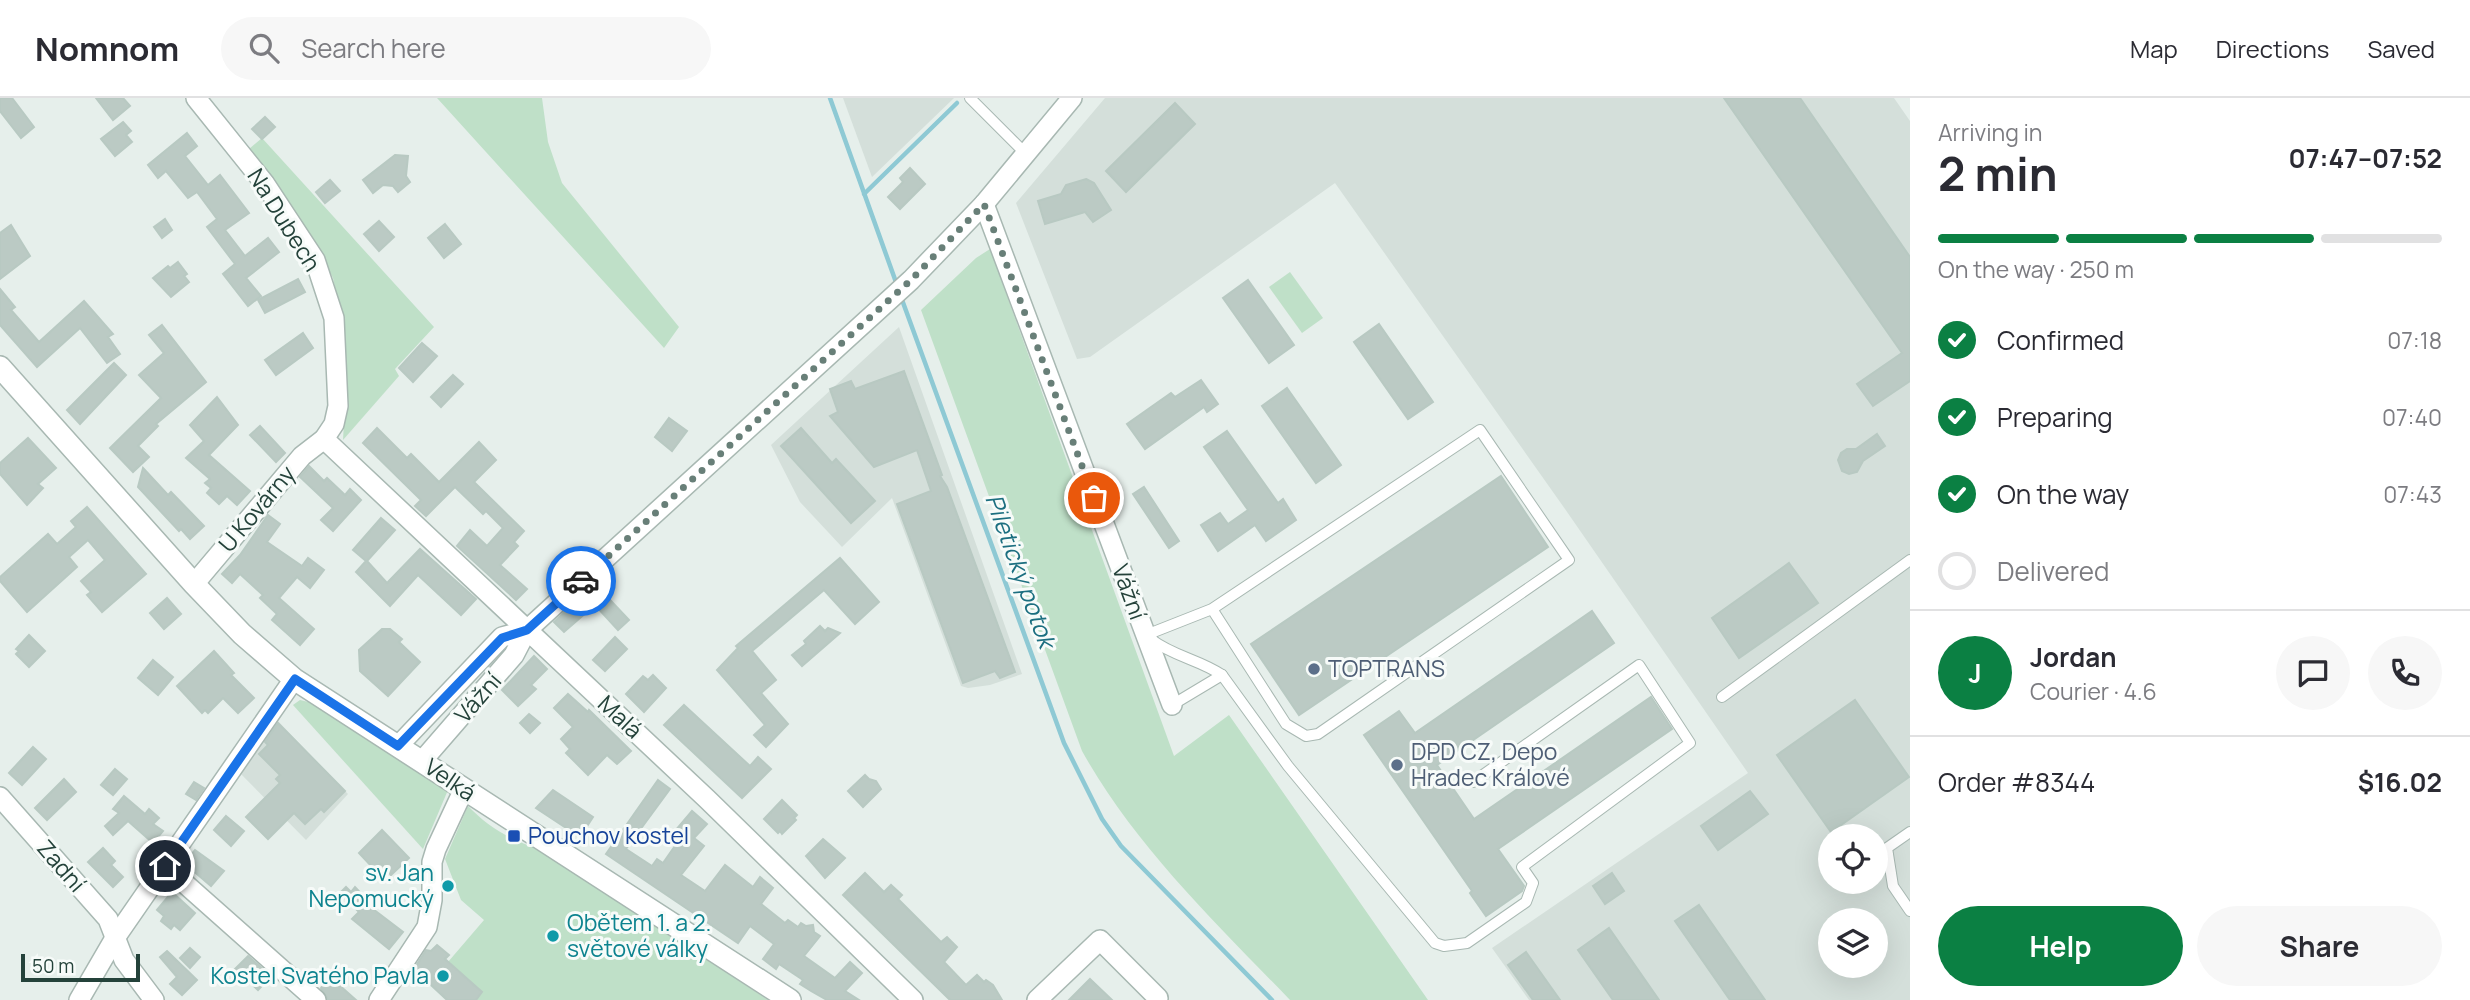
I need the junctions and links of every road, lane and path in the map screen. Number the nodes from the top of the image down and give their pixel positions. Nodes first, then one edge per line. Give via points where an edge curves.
1 (196, 98) edge
2 (970, 98) edge
3 (1072, 98) edge
4 (1026, 154) junction
5 (984, 204) junction
6 (0, 366) edge
7 (324, 439) junction
8 (1910, 560) edge
9 (194, 584) junction
10 (1212, 609) junction
11 (527, 630) junction
12 (1146, 635) junction
13 (1223, 675) junction
14 (295, 679) junction
15 (1722, 697) dead end
16 (1172, 705) joint
17 (398, 746) junction
18 (422, 761) junction
19 (1473, 782) dead end
20 (464, 789) junction
21 (0, 797) edge
22 (1910, 832) edge
23 (165, 866) junction
24 (1910, 911) edge
25 (115, 938) junction
26 (1158, 998) dead end
27 (79, 1000) edge
28 (154, 1000) edge
29 (316, 1000) edge
30 (379, 1000) edge
31 (790, 1000) edge
32 (913, 1000) edge
33 (1037, 1000) edge

1 - 7 street, Na Dubech via 265,184 315,260 334,318 338,406
2 - 4 lane
3 - 4 street, Vážní
4 - 5 street, Vážní
5 - 11 street, Vážní via 911,280
5 - 12 street, Vážní
6 - 9 street, Velká
7 - 9 street, U Kovárny via 302,456
7 - 11 street, Malá
8 - 15 lane
9 - 14 street, Velká via 242,634
10 - 10 lane via 1480,430 1569,559 1318,734 1306,736 1286,724
10 - 12 lane
11 - 17 street, Vážní via 502,638
11 - 18 street, Vážní via 514,655
11 - 32 street, Malá
12 - 13 lane via 1159,646
12 - 16 street, Vážní
13 - 16 lane
13 - 19 lane via 1305,787 1435,943 1444,946 1467,943 1527,902 1533,883 1522,867 1690,743 1639,665
14 - 17 street, Velká
14 - 23 street
17 - 18 street, Velká
18 - 20 street, Velká
20 - 30 street via 432,862 427,927
20 - 31 street, Velká
21 - 25 street, Zadní via 108,919
22 - 24 lane via 1887,848 1894,886
23 - 25 street
23 - 29 street
25 - 27 street
25 - 28 street, Zadní via 124,960
26 - 33 street via 1100,940

